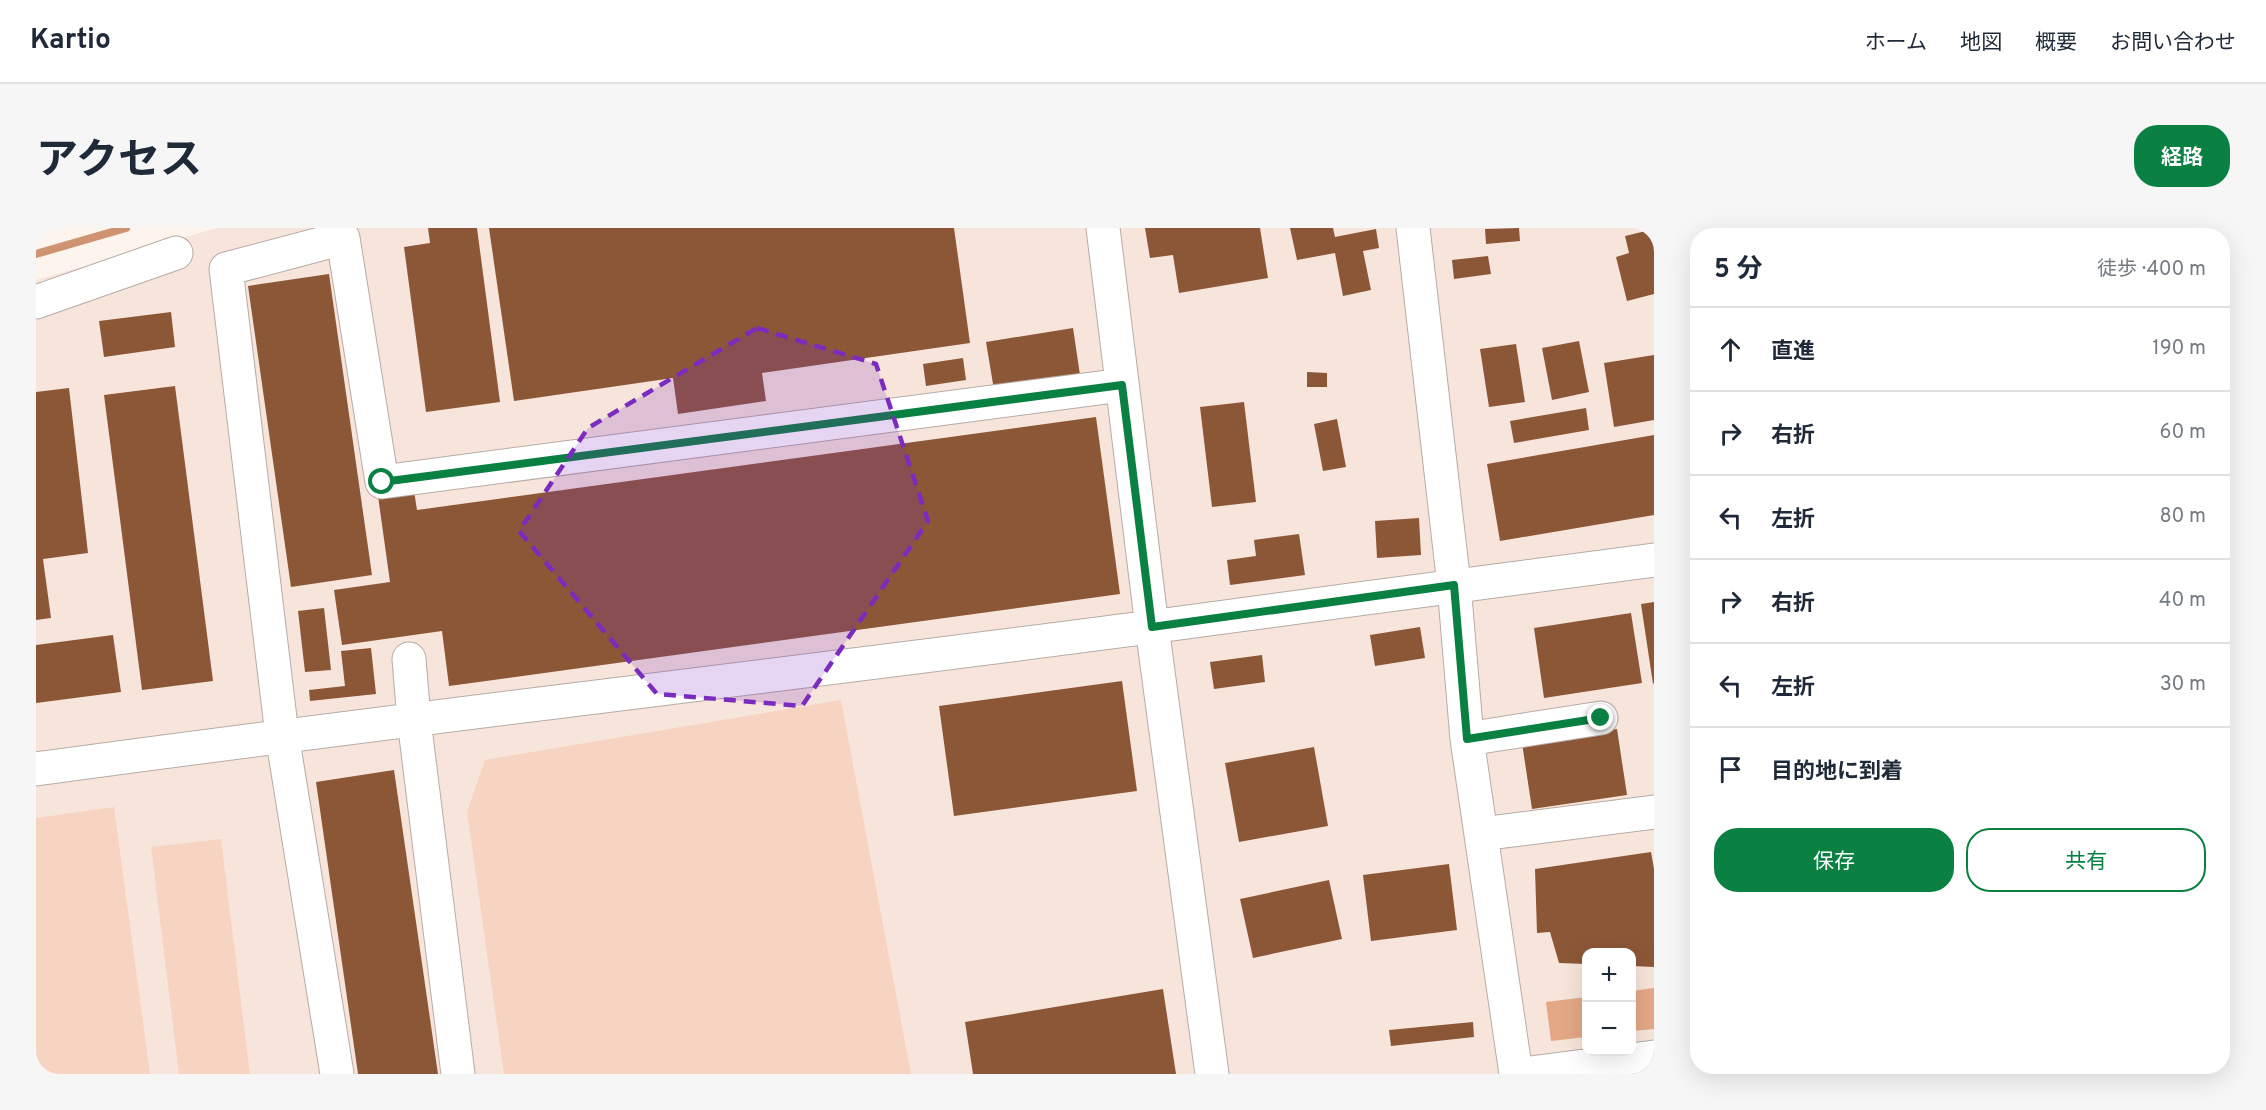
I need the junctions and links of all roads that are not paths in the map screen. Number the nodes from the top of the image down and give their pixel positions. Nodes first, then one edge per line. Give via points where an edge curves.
1 (1103, 228) edge
2 (1413, 228) edge
3 (177, 253) dead end
4 (36, 302) edge
5 (1122, 385) junction
6 (1654, 560) edge
7 (1454, 585) junction
8 (1152, 627) junction
9 (409, 659) dead end
10 (1601, 718) dead end
11 (414, 720) junction
12 (282, 735) junction
13 (1467, 739) junction
14 (36, 770) edge
15 (1654, 812) edge
16 (1481, 834) junction
17 (1654, 1057) edge
18 (337, 1074) edge
19 (458, 1074) edge
20 (1212, 1074) edge
21 (1516, 1074) edge
22 (1524, 1074) edge

1 - 5 lane
2 - 7 lane
3 - 4 lane
5 - 8 lane
5 - 12 lane via 382,482 344,238 226,269
6 - 7 lane
7 - 8 lane
7 - 13 lane
8 - 11 lane
8 - 20 lane
9 - 11 lane
10 - 13 lane
11 - 12 lane
11 - 19 lane
12 - 14 lane
12 - 18 lane
13 - 16 lane
15 - 16 lane
16 - 21 lane
17 - 22 lane

